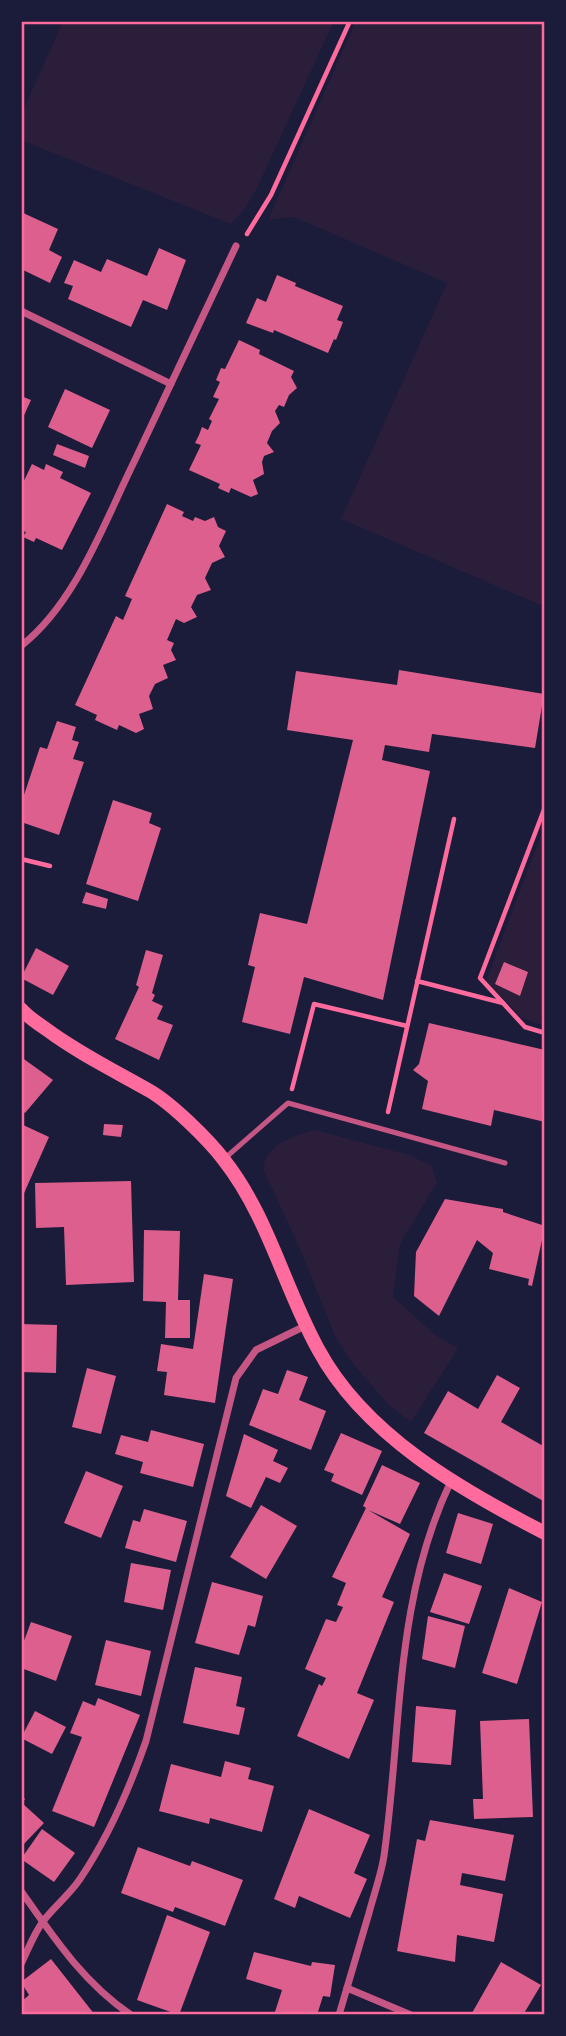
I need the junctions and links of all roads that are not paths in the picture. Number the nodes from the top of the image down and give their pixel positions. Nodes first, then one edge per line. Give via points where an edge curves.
1 (236, 246) road end
2 (21, 311) edge
3 (171, 384) junction
4 (21, 646) edge
5 (21, 1009) edge
6 (223, 1159) junction
7 (505, 1163) dead end
8 (307, 1325) junction
9 (451, 1481) junction
10 (545, 1533) edge
11 (21, 1891) edge
12 (43, 1922) junction
13 (21, 1964) edge
14 (347, 1988) junction
15 (131, 2015) edge
16 (339, 2015) edge
17 (411, 2015) edge

1 - 3 street
2 - 3 street
3 - 4 street via 88,557 54,614
5 - 6 main road via 65,1043 154,1093
6 - 7 lane via 288,1103
6 - 8 main road via 251,1200
8 - 9 main road via 348,1393 396,1442
8 - 12 street via 256,1350 236,1378 146,1741 113,1825 78,1882
9 - 10 main road
9 - 14 street via 429,1533 412,1600 383,1860
11 - 12 street
12 - 13 street
12 - 15 street via 85,1976
14 - 16 street
14 - 17 street

